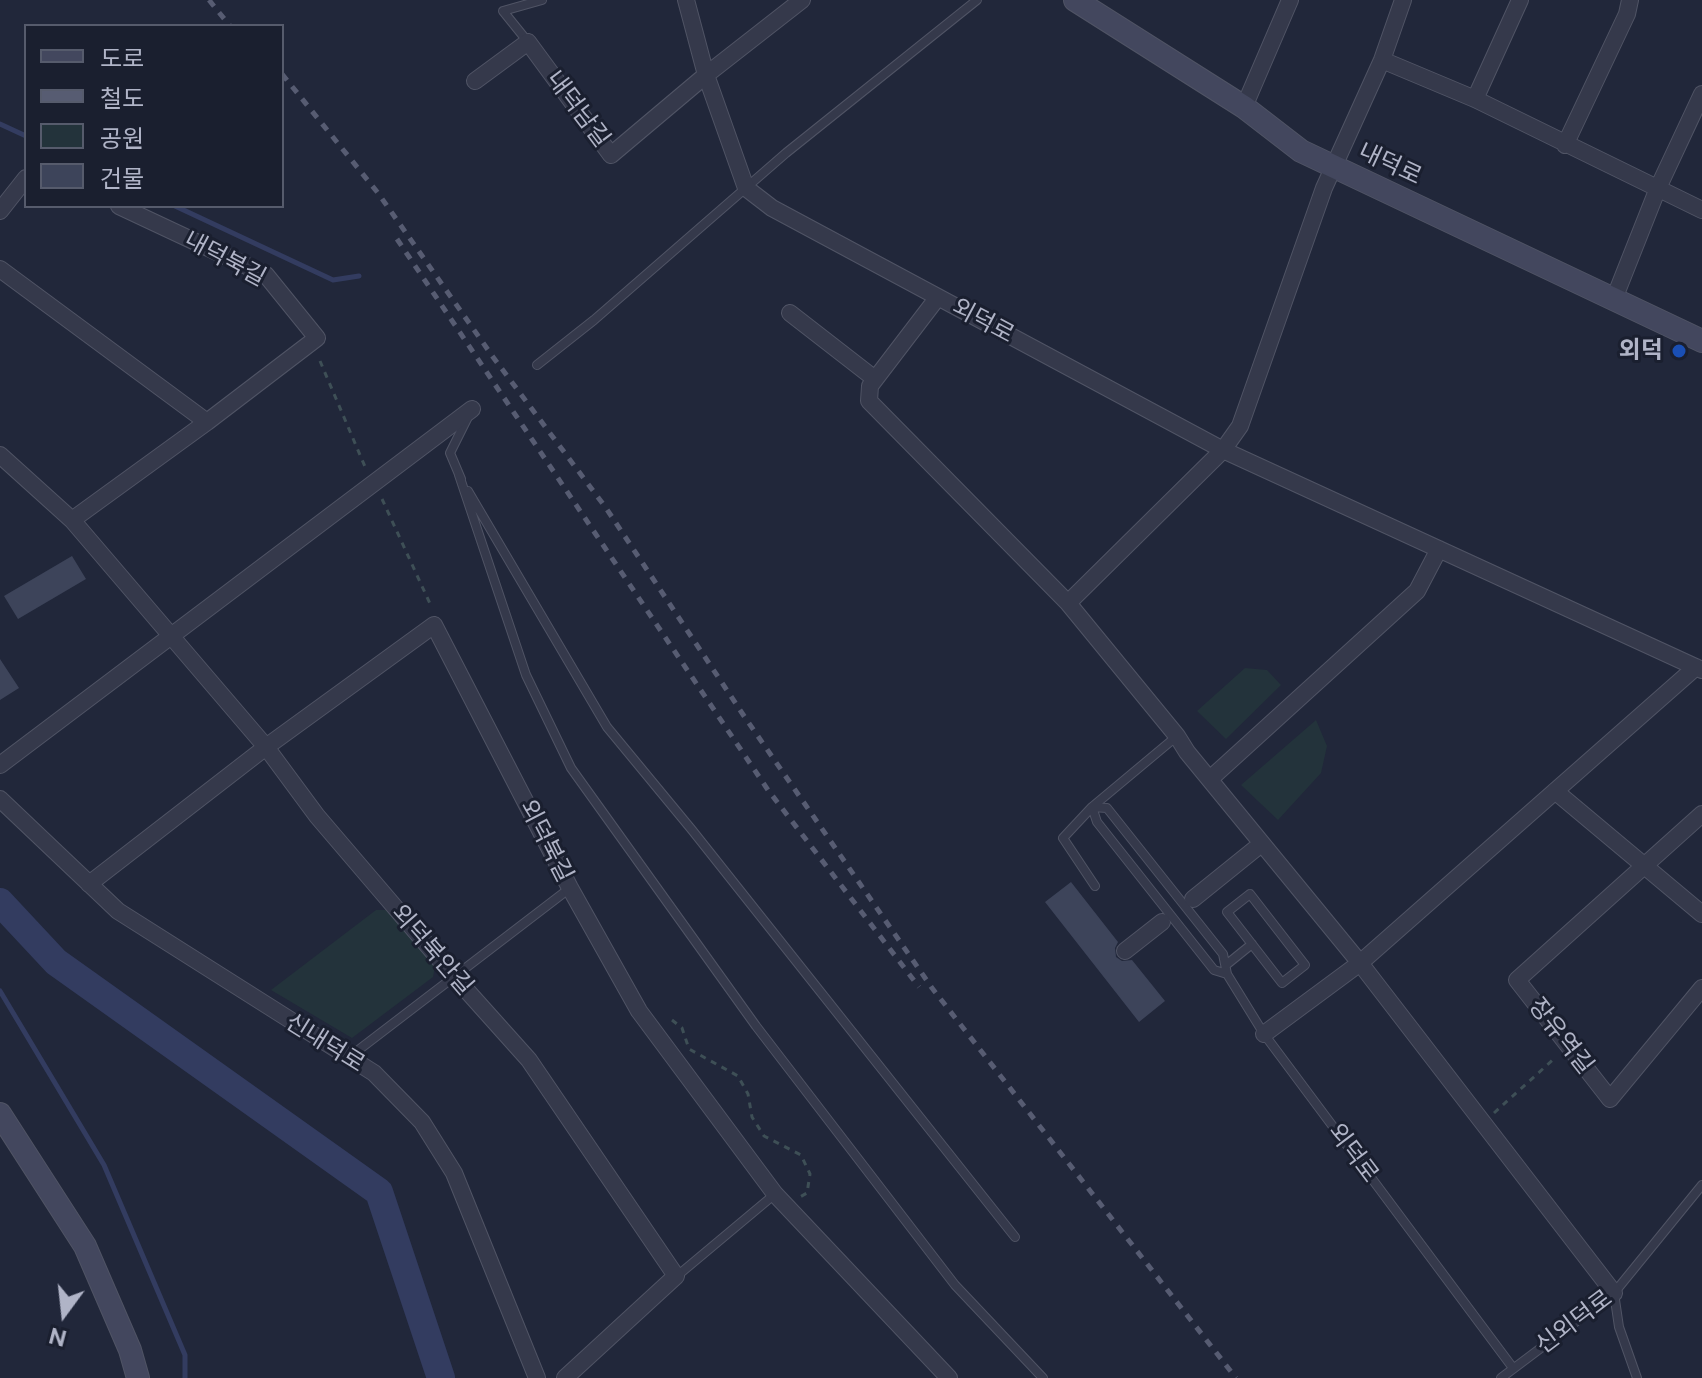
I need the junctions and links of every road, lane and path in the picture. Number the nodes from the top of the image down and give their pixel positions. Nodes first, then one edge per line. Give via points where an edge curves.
1 (542, 0) edge
2 (686, 0) edge
3 (802, 0) edge
4 (977, 0) edge
5 (1075, 0) edge
6 (1403, 0) edge
7 (1520, 0) edge
8 (1630, 0) edge
9 (1286, 1) edge
10 (528, 42) junction
11 (1382, 60) junction
12 (706, 75) junction
13 (475, 81) dead end
14 (1702, 94) edge
15 (1475, 99) junction
16 (1244, 107) junction
17 (1565, 145) junction
18 (1333, 166) junction
19 (24, 181) edge
20 (746, 188) junction
21 (1658, 188) junction
22 (123, 208) edge
23 (1702, 210) edge
24 (0, 211) edge
25 (0, 269) edge
26 (938, 297) junction
27 (1614, 299) junction
28 (790, 313) dead end
29 (1702, 341) edge
30 (320, 361) dead end
31 (537, 365) dead end
32 (875, 379) junction
33 (472, 409) joint
34 (207, 422) junction
35 (1223, 450) junction
36 (0, 455) edge
37 (368, 473) dead end
38 (459, 475) junction
39 (382, 499) dead end
40 (72, 520) junction
41 (1439, 549) junction
42 (1068, 603) junction
43 (432, 608) dead end
44 (170, 637) junction
45 (1699, 669) edge
46 (1177, 736) junction
47 (266, 747) junction
48 (0, 765) edge
49 (1210, 779) junction
50 (1555, 791) junction
51 (0, 799) edge
52 (1092, 807) junction
53 (1702, 814) edge
54 (1255, 849) dead end
55 (1645, 865) junction
56 (89, 884) junction
57 (1095, 886) dead end
58 (570, 888) junction
59 (1193, 899) dead end
60 (1702, 914) edge
61 (1162, 922) dead end
62 (1252, 944) junction
63 (1125, 951) dead end
64 (1360, 963) junction
65 (1227, 970) junction
66 (454, 977) junction
67 (1702, 988) edge
68 (672, 1020) dead end
69 (1264, 1034) junction
70 (1556, 1057) dead end
71 (348, 1058) junction
72 (0, 1114) edge
73 (1491, 1115) dead end
74 (1702, 1185) edge
75 (775, 1194) junction
76 (797, 1198) dead end
77 (1015, 1237) dead end
78 (676, 1276) junction
79 (1614, 1293) junction
80 (932, 1361) junction
81 (1513, 1368) junction
82 (138, 1378) edge
83 (537, 1378) edge
84 (565, 1378) edge
85 (924, 1378) edge
86 (949, 1378) edge
87 (1043, 1378) edge
88 (1501, 1378) edge
89 (1637, 1378) edge

1 - 10 lane, 내덕남길 via 503,11
2 - 12 street
3 - 12 street
4 - 20 lane
5 - 16 street, 내덕로
6 - 11 street
7 - 15 street
8 - 17 street
9 - 16 street
10 - 12 street, 내덕남길 via 611,155
10 - 13 street
11 - 15 street
11 - 18 street
12 - 20 street
14 - 21 street
15 - 17 street
16 - 18 street, 내덕로 via 1301,151
17 - 21 street
18 - 27 street, 내덕로
18 - 35 street via 1240,426
19 - 24 street
20 - 26 street, 외덕로 via 772,208
20 - 31 lane
21 - 23 street
21 - 27 street
22 - 34 street, 내덕북길 via 266,275 317,338
25 - 34 street
26 - 32 street
26 - 35 street, 외덕로
27 - 29 street, 내덕로
28 - 32 street
30 - 37 path
32 - 42 street via 869,401
33 - 38 lane via 450,453
33 - 44 street
34 - 40 street, 내덕북길
35 - 41 street, 외덕로
35 - 42 street
36 - 40 street
38 - 77 lane via 607,727
38 - 87 lane via 526,675 571,768 756,1026 955,1285
39 - 43 path
40 - 44 street
41 - 45 street, 외덕로
41 - 49 street via 1417,591
42 - 46 street
44 - 47 street, 외덕북안길
44 - 48 street
45 - 50 street, 외덕로
46 - 49 street
46 - 52 lane
47 - 56 street, 외덕북길
47 - 58 street, 외덕북길 via 434,625
47 - 66 street, 외덕북안길 via 317,816
49 - 64 street
50 - 55 street
50 - 64 street, 외덕로
51 - 56 street, 신내덕로
52 - 57 lane via 1063,838
52 - 65 lane via 1097,822 1214,970
52 - 65 lane via 1107,808 1223,954
53 - 55 street, 장유역길
54 - 59 street
55 - 60 street
55 - 67 street, 장유역길 via 1517,980 1610,1099
56 - 71 street, 신내덕로 via 118,911
58 - 66 lane
58 - 75 street, 외덕북길 via 639,1011
61 - 63 street
62 - 62 lane via 1282,983 1305,965 1250,894 1227,912
62 - 65 lane
64 - 69 street, 외덕로
64 - 79 street
65 - 69 lane
66 - 71 lane
66 - 78 street, 외덕북안길 via 529,1060
68 - 76 path via 682,1028 689,1049 738,1076 764,1136 801,1155 810,1174 807,1193
69 - 81 lane, 외덕로
70 - 73 path
71 - 83 street, 신내덕로 via 374,1073 422,1122 454,1173
72 - 82 street via 85,1246
74 - 79 lane, 신외덕로
75 - 78 lane
75 - 80 street, 외덕북길
78 - 84 street
79 - 81 lane, 신외덕로
79 - 89 lane via 1619,1327
80 - 85 street
80 - 86 street, 외덕북길
81 - 88 lane, 신외덕로

